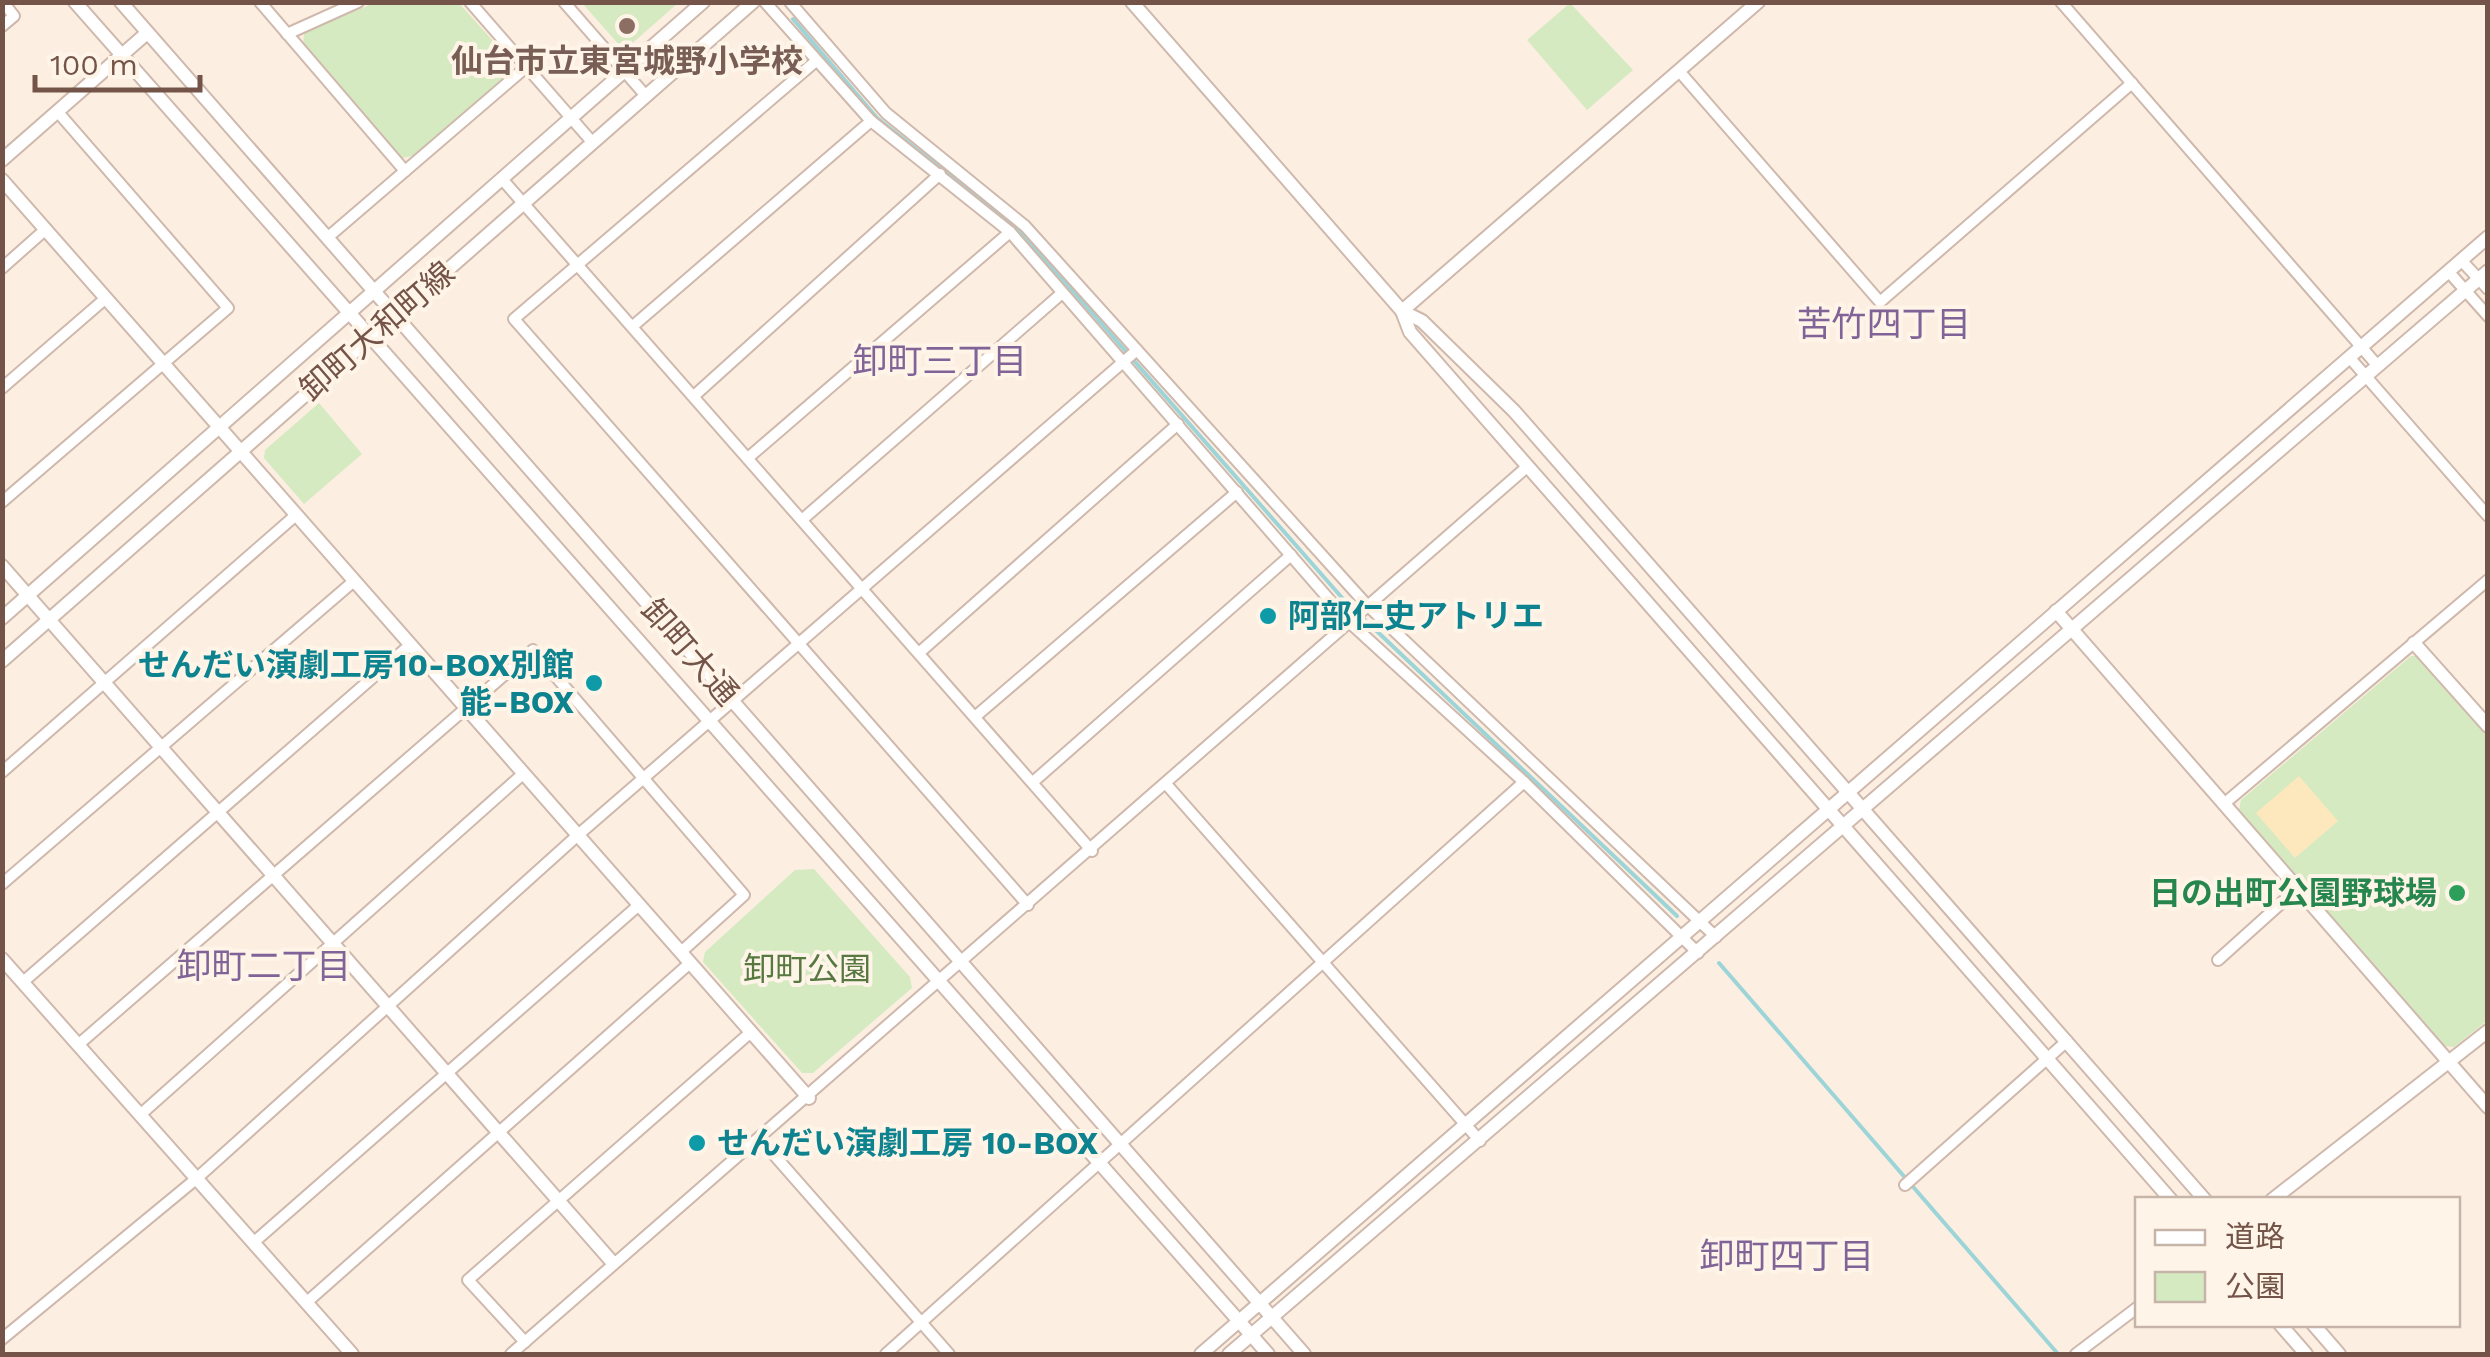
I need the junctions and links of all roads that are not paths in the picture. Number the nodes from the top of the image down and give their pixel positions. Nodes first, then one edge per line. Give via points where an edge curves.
1 (3, 2) edge
2 (75, 2) edge
3 (121, 2) edge
4 (260, 2) edge
5 (358, 2) edge
6 (470, 2) edge
7 (564, 2) edge
8 (703, 2) edge
9 (753, 2) edge
10 (764, 2) edge
11 (790, 2) edge
12 (1132, 2) edge
13 (1758, 2) edge
14 (2061, 2) edge
15 (2, 26) edge
16 (147, 33) junction
17 (287, 34) junction
18 (120, 57) junction
19 (816, 61) junction
20 (525, 68) junction
21 (1678, 71) junction
22 (625, 72) junction
23 (2132, 83) junction
24 (646, 96) junction
25 (56, 111) junction
26 (572, 118) junction
27 (871, 121) junction
28 (593, 142) junction
29 (2, 160) edge
30 (405, 171) junction
31 (940, 174) junction
32 (502, 179) junction
33 (2, 180) edge
34 (524, 204) junction
35 (46, 229) junction
36 (1010, 232) junction
37 (2488, 237) edge
38 (327, 238) junction
39 (2462, 260) junction
40 (579, 265) junction
41 (2, 268) edge
42 (2448, 272) junction
43 (2485, 279) edge
44 (2465, 290) junction
45 (373, 291) junction
46 (1061, 294) junction
47 (106, 298) junction
48 (1402, 311) junction
49 (347, 314) junction
50 (394, 316) junction
51 (2488, 316) edge
52 (633, 326) junction
53 (368, 338) junction
54 (1136, 350) junction
55 (2355, 352) junction
56 (1123, 362) junction
57 (163, 365) junction
58 (2376, 365) junction
59 (2364, 375) junction
60 (2, 388) edge
61 (694, 396) junction
62 (1178, 424) junction
63 (219, 426) junction
64 (240, 451) junction
65 (750, 458) junction
66 (1528, 466) junction
67 (1237, 492) junction
68 (2, 502) edge
69 (296, 515) junction
70 (2488, 516) edge
71 (803, 519) junction
72 (1292, 555) junction
73 (2, 566) edge
74 (2488, 580) edge
75 (354, 581) junction
76 (863, 586) junction
77 (28, 596) junction
78 (1365, 605) junction
79 (2056, 611) junction
80 (2, 618) edge
81 (1350, 618) junction
82 (49, 620) junction
83 (2072, 629) junction
84 (798, 642) junction
85 (2414, 643) junction
86 (410, 645) junction
87 (920, 652) junction
88 (2, 661) edge
89 (104, 683) junction
90 (732, 699) junction
91 (467, 708) junction
92 (976, 716) junction
93 (708, 720) junction
94 (2488, 726) edge
95 (160, 746) junction
96 (2, 772) edge
97 (524, 772) junction
98 (644, 778) junction
99 (1032, 782) junction
100 (1524, 782) junction
101 (1167, 785) junction
102 (1850, 791) junction
103 (2225, 803) junction
104 (1864, 807) junction
105 (218, 812) junction
106 (1830, 812) junction
107 (1843, 826) junction
108 (578, 834) junction
109 (1092, 850) junction
110 (272, 875) junction
111 (2, 884) edge
112 (2298, 888) junction
113 (639, 905) junction
114 (1028, 905) junction
115 (1702, 922) junction
116 (1716, 937) junction
117 (1683, 938) junction
118 (330, 941) junction
119 (1698, 952) junction
120 (685, 957) junction
121 (2, 959) edge
122 (2218, 960) dead end
123 (1322, 962) junction
124 (961, 964) junction
125 (23, 982) junction
126 (939, 984) junction
127 (389, 1008) junction
128 (751, 1032) junction
129 (2488, 1032) edge
130 (2067, 1041) junction
131 (79, 1044) junction
132 (2048, 1058) junction
133 (2448, 1062) junction
134 (446, 1072) junction
135 (809, 1098) junction
136 (2488, 1108) edge
137 (140, 1115) junction
138 (1466, 1126) junction
139 (500, 1133) junction
140 (760, 1140) junction
141 (1118, 1142) junction
142 (1480, 1142) junction
143 (1097, 1161) junction
144 (196, 1179) junction
145 (1910, 1181) dead end
146 (2168, 1197) edge
147 (2202, 1197) edge
148 (2276, 1197) edge
149 (560, 1201) junction
150 (253, 1242) junction
151 (614, 1263) junction
152 (306, 1302) junction
153 (1259, 1303) junction
154 (2135, 1309) edge
155 (1272, 1318) junction
156 (1238, 1320) junction
157 (921, 1324) junction
158 (2283, 1327) edge
159 (2316, 1327) edge
160 (1251, 1335) junction
161 (2, 1339) edge
162 (525, 1342) junction
163 (352, 1354) edge
164 (511, 1354) edge
165 (886, 1354) edge
166 (949, 1354) edge
167 (1201, 1354) edge
168 (1229, 1354) edge
169 (1268, 1354) edge
170 (1304, 1354) edge
171 (2076, 1354) edge
172 (2306, 1354) edge
173 (2339, 1354) edge

1 - 15 street via 14,16
2 - 18 street
3 - 16 street, 卸町大通
4 - 17 street
5 - 17 street
6 - 20 street
7 - 22 street
8 - 22 street, 卸町大和町線
9 - 24 street, 卸町大和町線
10 - 19 street
11 - 54 street via 886,113 1026,226
12 - 48 street
13 - 21 street
14 - 23 street
16 - 18 street
16 - 38 street, 卸町大通
17 - 30 street
18 - 25 street
18 - 49 street
19 - 27 street
19 - 40 street
20 - 26 street
20 - 30 street
21 - 23 street via 1880,302
21 - 48 street
22 - 24 street
22 - 26 street, 卸町大和町線
23 - 55 street
24 - 28 street, 卸町大和町線
25 - 29 street
25 - 57 street via 228,308
26 - 28 street
26 - 32 street, 卸町大和町線
27 - 31 street
27 - 52 street
28 - 34 street, 卸町大和町線
30 - 38 street
31 - 36 street
31 - 61 street
32 - 34 street
32 - 45 street, 卸町大和町線
33 - 35 street
34 - 40 street
34 - 50 street, 卸町大和町線
35 - 41 street
35 - 47 street
36 - 46 street
36 - 65 street
37 - 39 street
38 - 45 street, 卸町大通
39 - 42 street
39 - 43 street
40 - 52 street
40 - 84 street via 514,319
42 - 44 street
42 - 55 street
43 - 44 street
44 - 51 street
44 - 58 street
45 - 49 street, 卸町大和町線
45 - 50 street, 卸町大通
46 - 56 street
46 - 71 street
47 - 57 street
47 - 60 street
48 - 66 street via 1410,332
48 - 102 street via 1422,320 1514,411
49 - 53 street
49 - 63 street, 卸町大和町線
50 - 53 street, 卸町大和町線
50 - 90 street, 卸町大通
52 - 61 street
53 - 64 street, 卸町大和町線
53 - 93 street
54 - 56 street
54 - 78 street
55 - 58 street
55 - 59 street
55 - 79 street
56 - 62 street
56 - 76 street
57 - 63 street
57 - 68 street
58 - 59 street
59 - 70 street
59 - 83 street
61 - 65 street
62 - 67 street
62 - 87 street
63 - 64 street
63 - 77 street, 卸町大和町線
64 - 69 street
64 - 82 street, 卸町大和町線
65 - 71 street
66 - 78 street
66 - 106 street
67 - 72 street
67 - 92 street
69 - 75 street
69 - 89 street
71 - 76 street
72 - 81 street
72 - 99 street
73 - 77 street
74 - 85 street
75 - 86 street
75 - 95 street
76 - 84 street
76 - 87 street
77 - 80 street, 卸町大和町線
77 - 82 street
78 - 81 street
78 - 115 street
79 - 83 street
79 - 102 street
81 - 100 street
81 - 101 street
82 - 88 street, 卸町大和町線
82 - 89 street
83 - 103 street
83 - 104 street
84 - 90 street
84 - 114 street
85 - 94 street
85 - 103 street
86 - 91 street
86 - 105 street
87 - 92 street
89 - 95 street
89 - 96 street
90 - 93 street
90 - 124 street, 卸町大通
91 - 97 street
91 - 98 street via 534,650
91 - 110 street
92 - 99 street
93 - 98 street
93 - 126 street
95 - 105 street
95 - 111 street
97 - 108 street
97 - 118 street
98 - 108 street
98 - 120 street via 744,895
99 - 109 street
100 - 117 street
100 - 123 street
101 - 109 street
101 - 123 street
102 - 104 street
102 - 106 street
103 - 112 street
104 - 107 street
104 - 130 street
105 - 110 street
105 - 125 street
106 - 107 street
106 - 115 street
107 - 116 street
107 - 132 street
108 - 113 street
108 - 127 street
109 - 114 street
110 - 118 street
110 - 131 street
112 - 122 street
112 - 133 street
113 - 120 street
113 - 134 street
114 - 124 street
115 - 116 street
115 - 117 street
116 - 119 street
117 - 119 street
117 - 138 street
118 - 127 street
118 - 137 street
119 - 142 street
120 - 128 street
120 - 139 street
121 - 125 street
123 - 138 street
123 - 141 street
124 - 126 street
124 - 141 street, 卸町大通
125 - 131 street
126 - 135 street
126 - 143 street
127 - 134 street
127 - 144 street
128 - 135 street
128 - 149 street
129 - 133 street
130 - 132 street
130 - 147 street
131 - 137 street
132 - 145 street
132 - 146 street
133 - 136 street
133 - 148 street
134 - 139 street
134 - 150 street
135 - 140 street
137 - 144 street
138 - 142 street
138 - 153 street
139 - 149 street
139 - 152 street
140 - 151 street
140 - 157 street
141 - 143 street
141 - 153 street, 卸町大通
142 - 155 street
143 - 156 street
143 - 157 street
144 - 150 street
144 - 161 street
149 - 151 street
149 - 162 street via 468,1280
150 - 152 street
151 - 162 street
152 - 163 street
153 - 155 street, 卸町大通
153 - 156 street
154 - 171 street
155 - 160 street
155 - 170 street, 卸町大通
156 - 160 street
156 - 167 street
157 - 165 street
157 - 166 street
158 - 172 street
159 - 173 street
160 - 168 street
160 - 169 street
162 - 164 street

